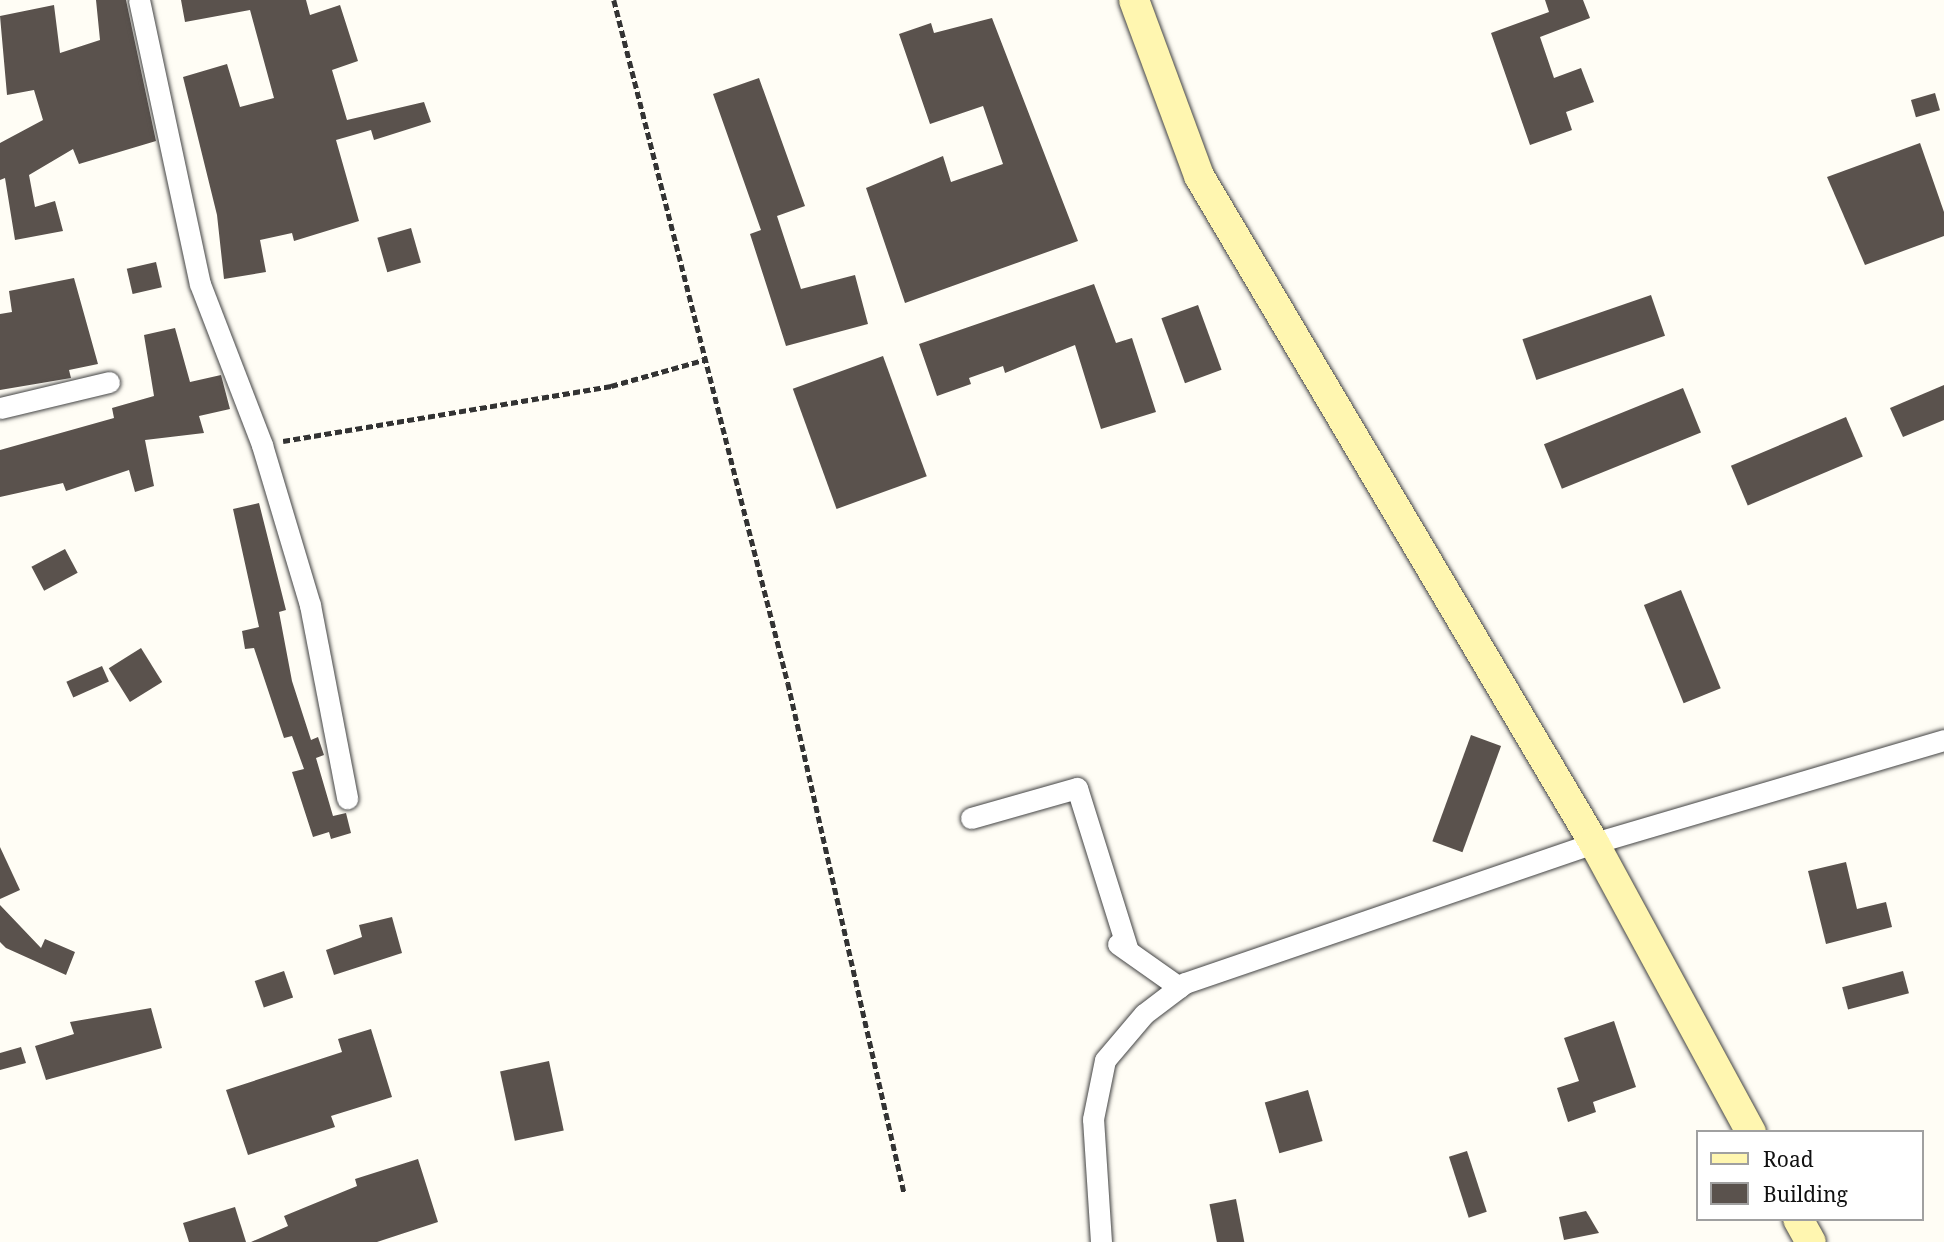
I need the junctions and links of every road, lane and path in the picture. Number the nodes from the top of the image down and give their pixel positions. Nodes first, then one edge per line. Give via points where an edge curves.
1 (139, 0) edge
2 (614, 0) edge
3 (1134, 0) edge
4 (708, 359) junction
5 (109, 382) dead end
6 (0, 408) edge
7 (262, 445) junction
8 (1944, 740) edge
9 (347, 798) dead end
10 (971, 818) dead end
11 (1594, 843) junction
12 (1179, 987) junction
13 (1750, 1130) edge
14 (905, 1192) dead end
15 (1799, 1221) edge
16 (1101, 1242) edge
17 (1811, 1242) edge

1 - 7 street via 200,284
2 - 4 path
3 - 11 street via 1199,176
4 - 7 path via 611,386
4 - 14 path
5 - 6 street
7 - 9 street via 310,605
8 - 11 street
10 - 12 street via 1077,788 1122,946
11 - 12 street
11 - 13 street
12 - 16 street via 1144,1014 1105,1060 1093,1119
15 - 17 street

